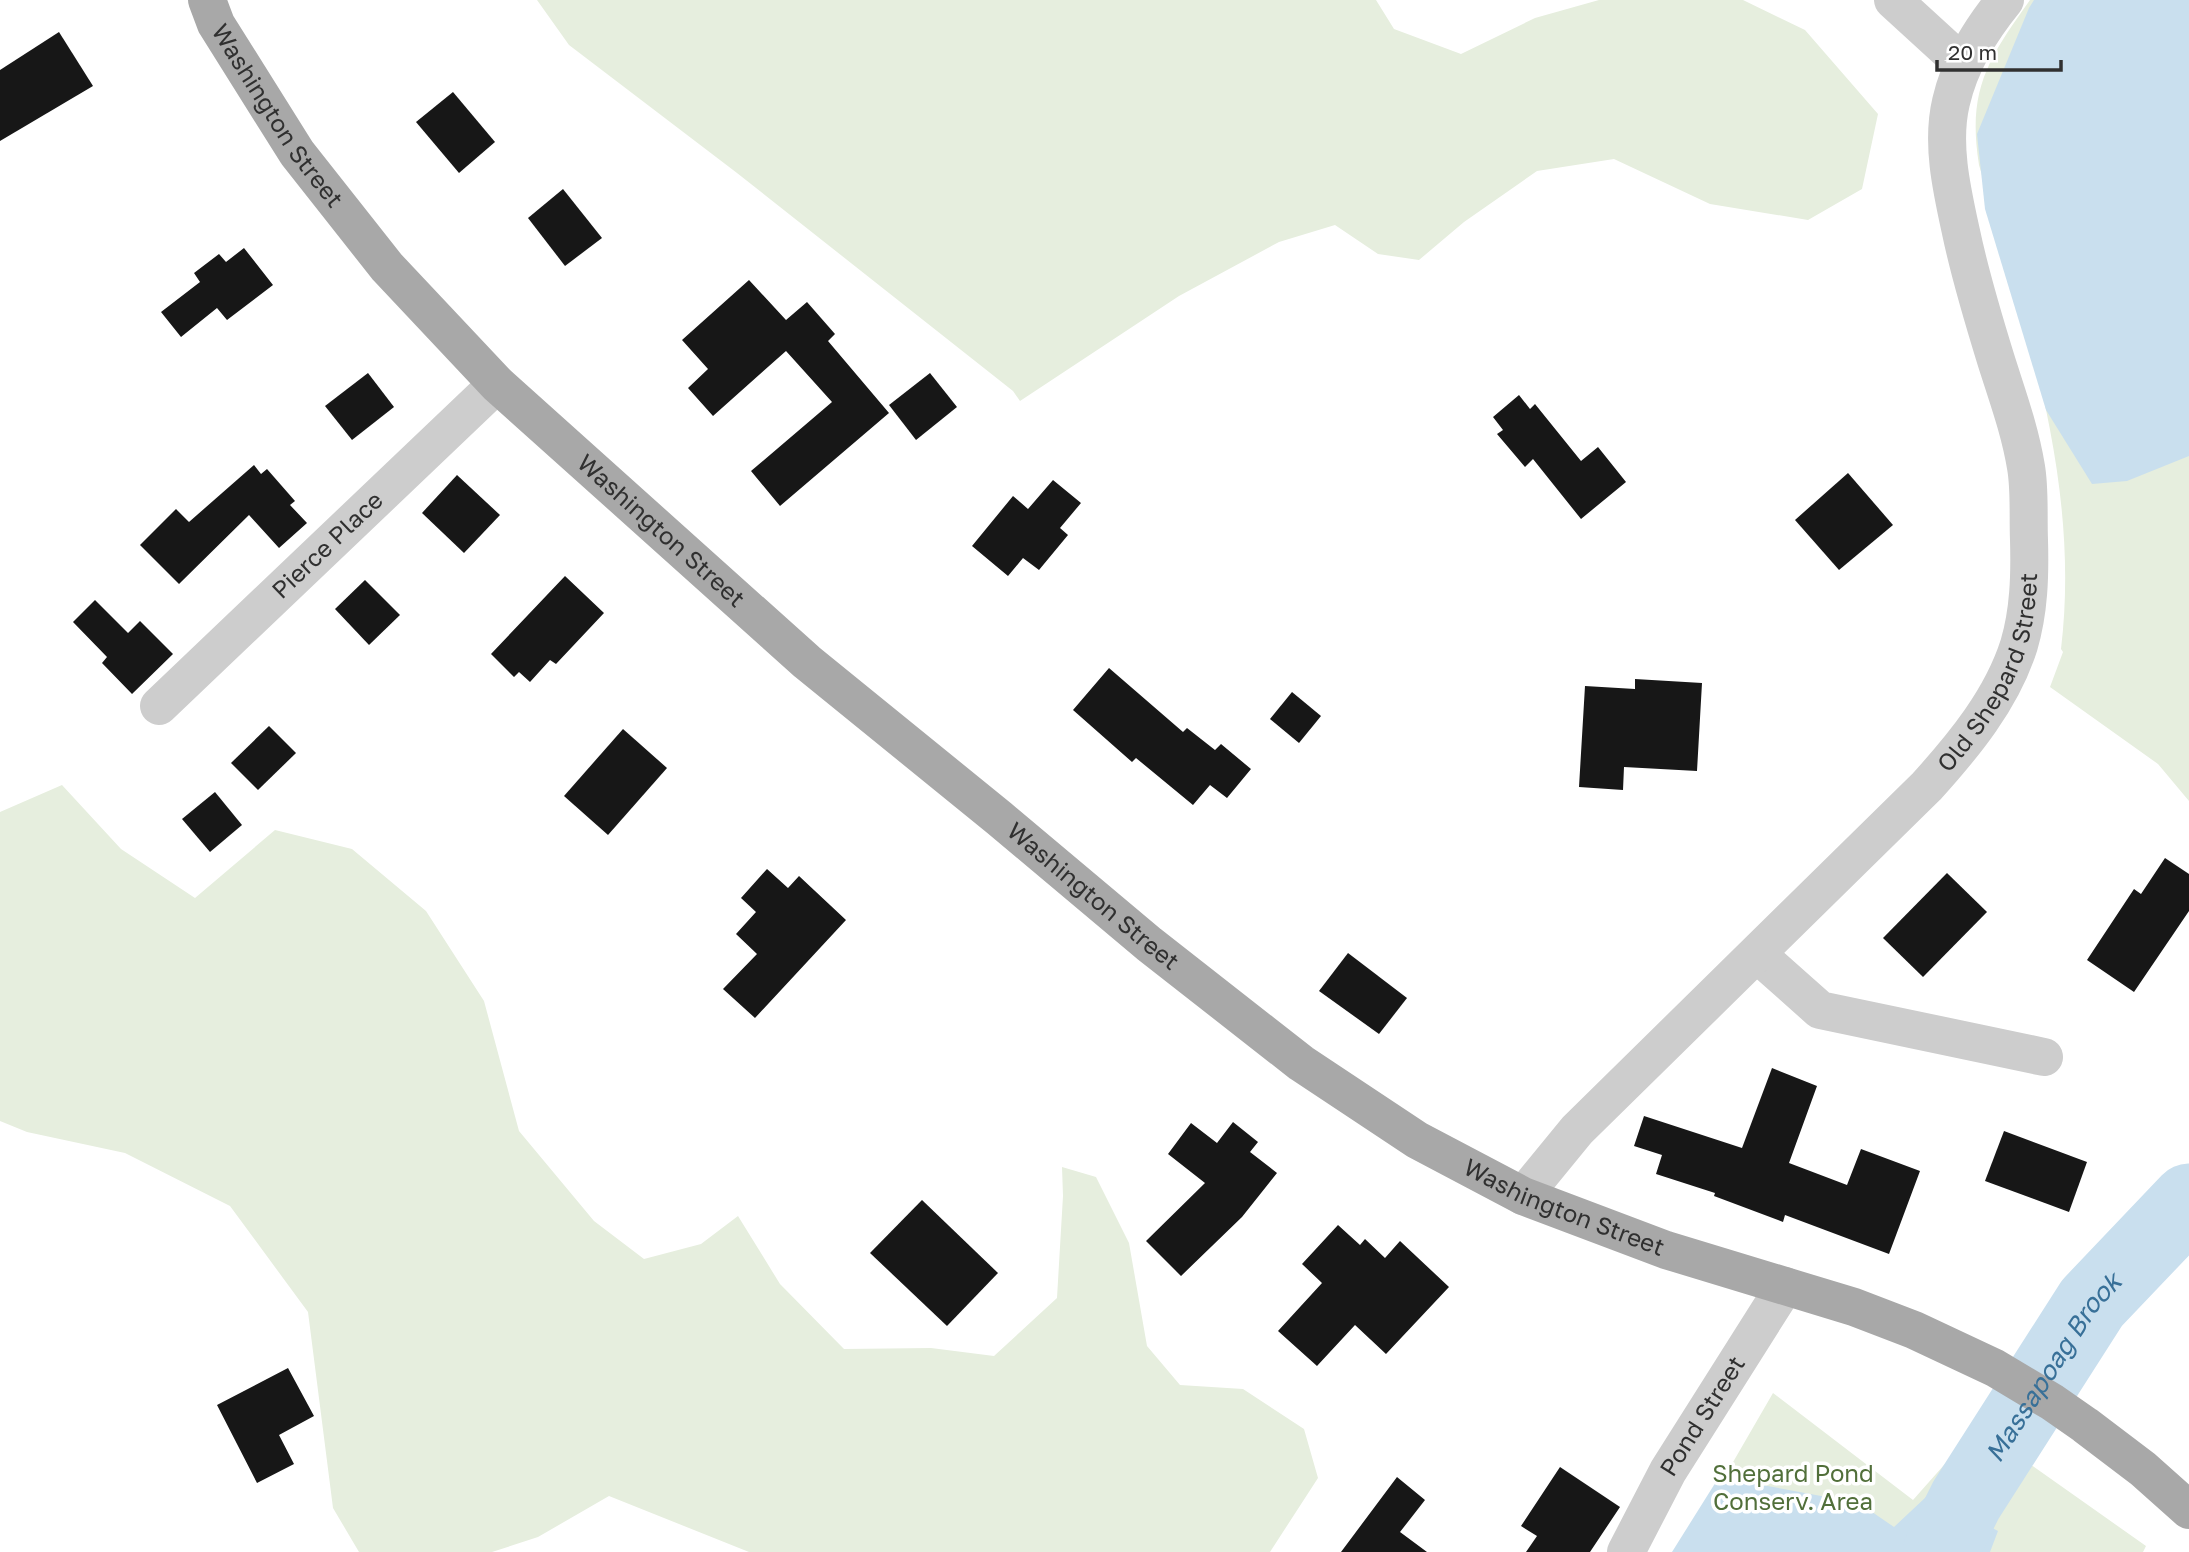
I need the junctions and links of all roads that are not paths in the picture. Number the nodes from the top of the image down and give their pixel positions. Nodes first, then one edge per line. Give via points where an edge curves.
1 (207, 0) edge
2 (1893, 0) edge
3 (2005, 0) edge
4 (1963, 64) junction
5 (497, 384) junction
6 (159, 706) dead end
7 (1757, 954) junction
8 (2044, 1058) dead end
9 (1522, 1196) junction
10 (1786, 1286) junction
11 (2189, 1510) edge
12 (1626, 1552) edge

1 - 5 main road, Washington Street via 216,24 297,153 387,267
2 - 4 street
3 - 4 street, Old Shepard Street via 1976,37
4 - 7 street, Old Shepard Street via 1950,104 1947,143 1953,195 1968,267 2026,468 2030,559 2018,646 2004,681 1958,751
5 - 6 street, Pierce Place
5 - 9 main road, Washington Street via 807,662 1195,981 1301,1063 1417,1140
7 - 8 street via 1820,1010
7 - 9 street, Old Shepard Street via 1577,1130
9 - 10 main road, Washington Street via 1666,1250
10 - 11 main road, Washington Street via 1902,1325 1995,1368 2052,1402 2143,1469
10 - 12 street, Pond Street via 1668,1471

